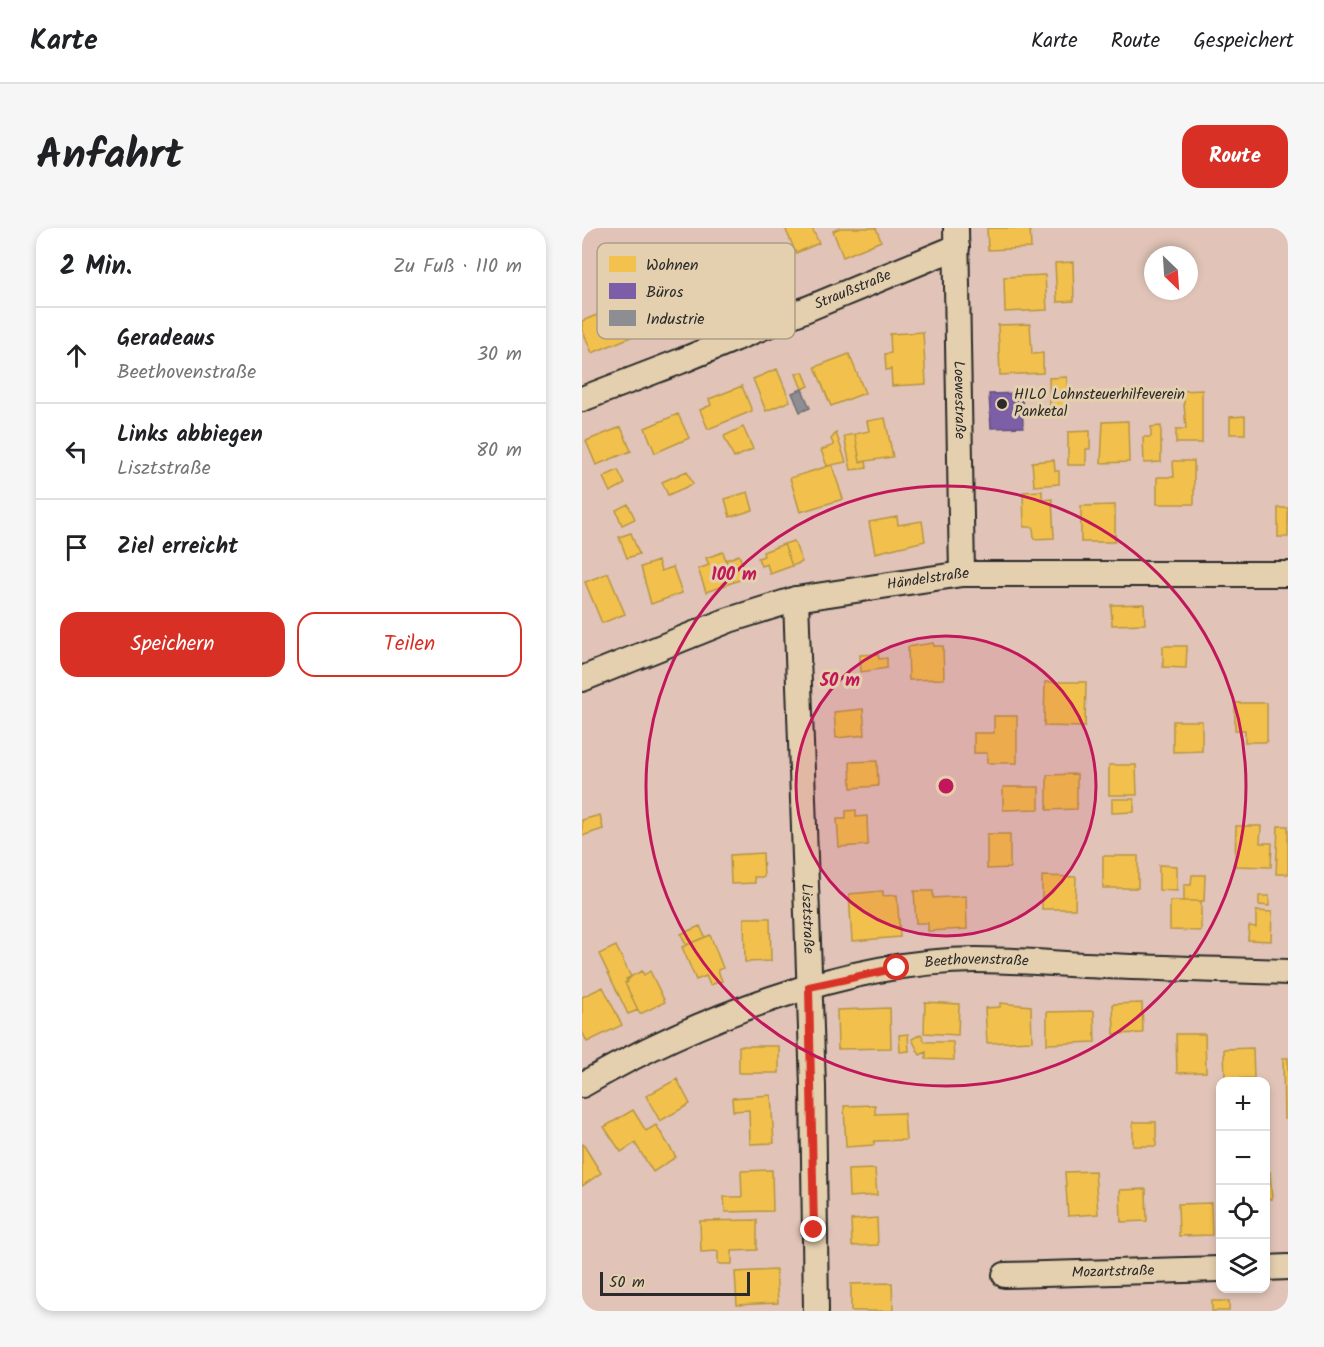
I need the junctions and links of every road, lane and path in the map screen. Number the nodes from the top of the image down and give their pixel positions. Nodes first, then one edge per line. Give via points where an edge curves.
1 (957, 238) edge
2 (795, 310) edge
3 (730, 339) edge
4 (582, 399) edge
5 (962, 574) junction
6 (1288, 574) edge
7 (796, 599) junction
8 (582, 679) edge
9 (1288, 972) edge
10 (809, 987) junction
11 (582, 1085) edge
12 (1288, 1267) edge
13 (1270, 1268) edge
14 (1216, 1269) edge
15 (1005, 1275) dead end
16 (816, 1311) edge

1 - 2 street, Straußstraße
1 - 5 street, Loewestraße
3 - 4 street, Straußstraße
5 - 6 street, Händelstraße
5 - 7 street, Händelstraße
7 - 8 street, Händelstraße via 729,620
7 - 10 street, Lisztstraße
9 - 10 street, Beethovenstraße via 974,960 897,968
10 - 11 street, Beethovenstraße via 676,1037
10 - 16 street, Lisztstraße
12 - 13 street
14 - 15 street, Mozartstraße

